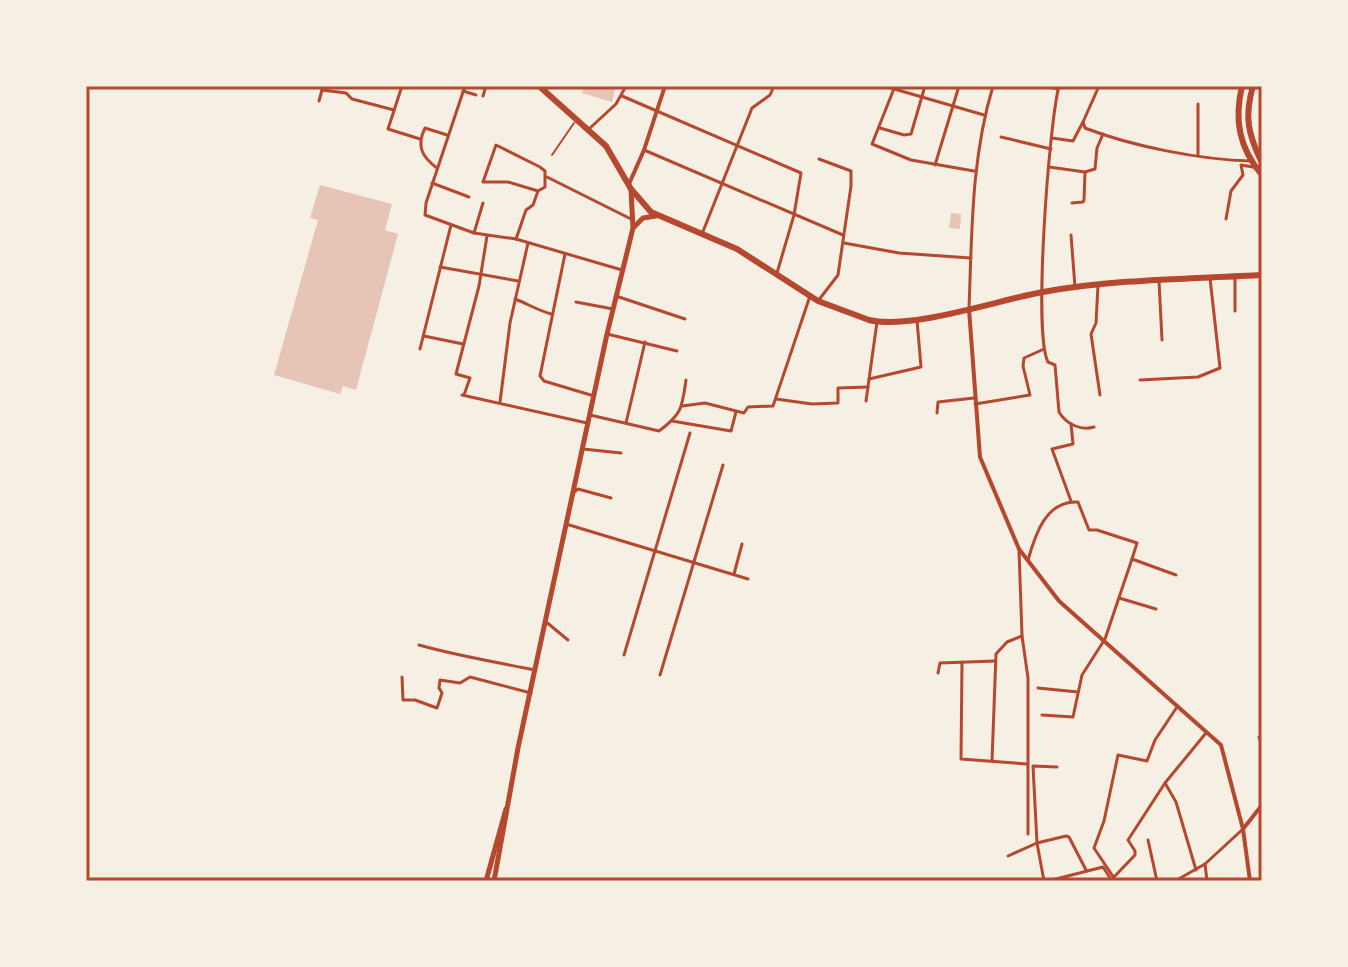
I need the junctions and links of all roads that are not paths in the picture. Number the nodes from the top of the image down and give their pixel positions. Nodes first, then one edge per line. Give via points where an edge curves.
1 (402, 86) edge
2 (486, 86) edge
3 (539, 86) edge
4 (626, 86) edge
5 (665, 86) edge
6 (774, 86) edge
7 (884, 86) edge
8 (925, 86) edge
9 (959, 86) edge
10 (993, 86) edge
11 (1044, 86) edge
12 (1099, 86) edge
13 (1242, 86) edge
14 (1253, 86) edge
15 (895, 87) edge
16 (322, 88) edge
17 (464, 88) edge
18 (1059, 88) edge
19 (476, 95) dead end
20 (483, 96) dead end
21 (622, 96) junction
22 (922, 96) junction
23 (319, 101) dead end
24 (1198, 104) dead end
25 (953, 106) junction
26 (394, 110) junction
27 (657, 112) junction
28 (984, 115) junction
29 (577, 118) junction
30 (1083, 122) junction
31 (880, 128) junction
32 (589, 129) junction
33 (1103, 134) junction
34 (448, 136) junction
35 (1001, 137) dead end
36 (1052, 138) junction
37 (420, 139) junction
38 (736, 145) junction
39 (1051, 149) junction
40 (644, 150) junction
41 (552, 155) dead end
42 (1198, 155) junction
43 (819, 159) dead end
44 (1251, 161) junction
45 (935, 165) junction
46 (1259, 165) edge
47 (1049, 167) junction
48 (437, 168) junction
49 (974, 171) junction
50 (1085, 172) junction
51 (1262, 175) edge
52 (547, 177) junction
53 (432, 183) junction
54 (721, 184) junction
55 (630, 187) junction
56 (538, 191) junction
57 (469, 197) dead end
58 (483, 203) dead end
59 (1072, 203) dead end
60 (794, 215) junction
61 (657, 216) junction
62 (1226, 219) dead end
63 (633, 220) junction
64 (451, 225) junction
65 (633, 228) junction
66 (474, 233) junction
67 (702, 234) junction
68 (843, 235) junction
69 (1071, 235) dead end
70 (487, 236) junction
71 (516, 239) junction
72 (843, 242) junction
73 (528, 243) junction
74 (565, 254) junction
75 (971, 258) junction
76 (440, 267) junction
77 (622, 270) junction
78 (777, 273) junction
79 (480, 275) junction
80 (1262, 275) edge
81 (1235, 276) junction
82 (1210, 278) junction
83 (518, 281) junction
84 (1159, 281) junction
85 (1098, 284) junction
86 (1075, 287) junction
87 (1043, 292) junction
88 (616, 296) junction
89 (810, 296) junction
90 (514, 299) junction
91 (818, 301) junction
92 (576, 302) dead end
93 (613, 309) junction
94 (969, 309) junction
95 (1235, 311) dead end
96 (551, 314) junction
97 (685, 319) dead end
98 (917, 319) junction
99 (877, 322) junction
100 (607, 334) junction
101 (422, 336) junction
102 (1162, 340) dead end
103 (645, 342) junction
104 (463, 344) junction
105 (420, 349) dead end
106 (1044, 349) junction
107 (677, 351) dead end
108 (869, 379) junction
109 (686, 380) dead end
110 (1140, 380) dead end
111 (868, 387) junction
112 (1100, 395) dead end
113 (594, 396) junction
114 (776, 399) junction
115 (866, 401) dead end
116 (974, 401) junction
117 (500, 402) junction
118 (682, 406) junction
119 (736, 410) junction
120 (937, 413) dead end
121 (590, 415) junction
122 (672, 421) junction
123 (588, 423) junction
124 (626, 423) junction
125 (1071, 424) junction
126 (1094, 427) dead end
127 (690, 433) dead end
128 (583, 449) junction
129 (621, 453) dead end
130 (723, 465) dead end
131 (573, 493) junction
132 (611, 498) dead end
133 (1071, 501) junction
134 (566, 524) junction
135 (742, 544) dead end
136 (655, 550) junction
137 (1024, 555) junction
138 (1132, 559) junction
139 (695, 562) junction
140 (734, 574) junction
141 (1176, 575) dead end
142 (748, 579) dead end
143 (1119, 598) junction
144 (1156, 609) dead end
145 (545, 621) junction
146 (1022, 636) junction
147 (1105, 639) junction
148 (568, 640) dead end
149 (419, 645) dead end
150 (624, 655) dead end
151 (995, 661) junction
152 (962, 662) junction
153 (535, 670) junction
154 (938, 673) dead end
155 (660, 675) dead end
156 (402, 677) dead end
157 (1038, 688) dead end
158 (1078, 692) junction
159 (531, 693) junction
160 (1177, 706) junction
161 (1042, 715) dead end
162 (1207, 731) junction
163 (1259, 737) dead end
164 (1262, 746) edge
165 (992, 762) junction
166 (1027, 766) junction
167 (1033, 766) junction
168 (1057, 767) dead end
169 (1165, 783) junction
170 (1262, 805) edge
171 (507, 808) junction
172 (1031, 813) junction
173 (1243, 829) junction
174 (1028, 834) dead end
175 (1148, 840) dead end
176 (1037, 843) junction
177 (1008, 856) dead end
178 (1205, 864) junction
179 (1105, 866) junction
180 (1086, 870) junction
181 (1196, 870) junction
182 (1114, 880) edge
183 (486, 881) edge
184 (494, 881) edge
185 (1046, 881) edge
186 (1157, 881) edge
187 (1175, 881) edge
188 (1207, 881) edge
189 (1250, 881) edge

1 - 26 street
2 - 20 street
3 - 29 highway
4 - 21 street
5 - 27 street
6 - 38 street via 752,108
7 - 15 street
8 - 22 street
9 - 25 street
10 - 28 street
11 - 18 street
12 - 30 street
13 - 44 highway via 1239,133
14 - 46 highway via 1248,127
15 - 22 street
15 - 31 street
16 - 23 street
16 - 26 street
17 - 19 street
17 - 34 street
18 - 36 street
21 - 27 street
21 - 32 street
22 - 25 street
22 - 31 street via 911,134
24 - 42 street
25 - 28 street
25 - 45 street
26 - 37 street via 388,129
27 - 38 street
27 - 40 street
28 - 49 street
29 - 32 highway
29 - 41 lane
30 - 33 street via 1085,128
30 - 36 street via 1073,141
31 - 45 street via 872,144
32 - 55 highway via 606,146
33 - 42 street
33 - 50 street via 1095,169
34 - 37 street via 425,128
34 - 48 street
35 - 39 street
36 - 39 street
37 - 48 street via 425,159
38 - 54 street
38 - 60 street via 801,173
39 - 47 street
40 - 54 street
40 - 55 street
42 - 44 street
43 - 68 street via 851,171
44 - 46 highway
45 - 49 street
46 - 51 highway
46 - 62 street via 1241,165 1243,175 1231,191
47 - 50 street
47 - 87 street
48 - 53 street
49 - 75 street
50 - 59 street via 1084,200
52 - 56 street
52 - 56 street via 540,167 496,145 483,182 508,182
52 - 63 street
53 - 57 street
53 - 64 street via 425,215
54 - 60 street
54 - 67 street
55 - 61 highway
55 - 63 main road
56 - 71 street
58 - 66 street
60 - 68 street
60 - 78 street
61 - 65 main road via 643,218
61 - 67 highway
63 - 65 main road
64 - 66 street
64 - 76 street
65 - 77 main road
66 - 70 street
67 - 78 highway
68 - 72 street
69 - 86 street
70 - 71 street
70 - 79 street
71 - 73 street
72 - 75 street
72 - 91 street via 838,275
73 - 74 street
73 - 83 street
74 - 77 street
74 - 96 street
75 - 94 street
76 - 79 street
76 - 101 street
77 - 88 main road
78 - 89 highway
79 - 83 street
79 - 104 street
80 - 81 highway
81 - 82 highway
81 - 95 street
82 - 84 highway
82 - 110 street via 1220,368 1198,377
83 - 90 street
84 - 85 highway
84 - 102 street
85 - 86 highway
85 - 112 street via 1091,334
86 - 87 highway
87 - 94 highway
87 - 106 street
88 - 93 main road
88 - 97 street
89 - 91 highway
89 - 114 street
90 - 96 street
90 - 117 street
91 - 99 highway
92 - 93 street
93 - 100 main road
94 - 98 highway
94 - 116 street
96 - 113 street via 540,376
98 - 99 highway
98 - 108 street via 921,367
99 - 108 street
100 - 103 street
100 - 113 main road
101 - 104 street
101 - 105 street
103 - 107 street
103 - 124 street
104 - 117 street via 456,374 470,378 463,395
106 - 116 street via 1024,358 1030,395
106 - 125 street via 1048,362 1055,365 1059,412
108 - 111 street
109 - 118 street
111 - 114 street via 838,388 838,403
111 - 115 street
113 - 121 main road
114 - 119 street via 773,406
116 - 120 street via 938,402
116 - 137 street via 980,457
117 - 123 street
118 - 119 street via 705,403
118 - 122 street
119 - 122 street via 731,431
121 - 123 main road
121 - 124 street
122 - 124 street via 659,431
123 - 128 main road
125 - 126 street
125 - 133 street via 1073,444 1052,449
127 - 136 street
128 - 129 street
128 - 131 main road
130 - 139 street
131 - 132 street via 578,489
131 - 134 main road
133 - 137 street via 1042,519
133 - 138 street via 1078,502 1089,530 1137,543
134 - 136 street
134 - 145 main road
135 - 140 street
136 - 139 street
136 - 150 street
137 - 146 street
137 - 147 street via 1059,601
138 - 141 street
138 - 143 street
139 - 140 street
139 - 155 street
140 - 142 street
143 - 144 street
143 - 147 street
145 - 148 street
145 - 153 main road
146 - 151 street via 999,648
146 - 166 street via 1028,678
147 - 158 street via 1082,675
147 - 160 street
149 - 153 street
151 - 152 street
151 - 165 street
152 - 154 street via 940,663
152 - 165 street via 960,757
153 - 159 main road
156 - 159 street via 403,700 437,708 440,680 460,683 470,677
157 - 158 street
158 - 161 street via 1073,717
159 - 171 main road
160 - 162 street
160 - 179 street via 1147,761 1118,755 1094,848
162 - 169 street
162 - 173 street via 1221,745
163 - 164 street
165 - 166 street
166 - 167 street
166 - 172 street
167 - 168 street
167 - 172 street
169 - 181 street
169 - 182 street via 1128,840 1135,855
170 - 173 street
171 - 183 main road
171 - 184 main road
172 - 174 street
172 - 176 street
173 - 178 street
173 - 189 street
175 - 186 street
176 - 177 street
176 - 180 street via 1068,836
176 - 185 street
178 - 181 street
178 - 188 street
179 - 180 street
179 - 182 street
180 - 185 street
181 - 187 street

